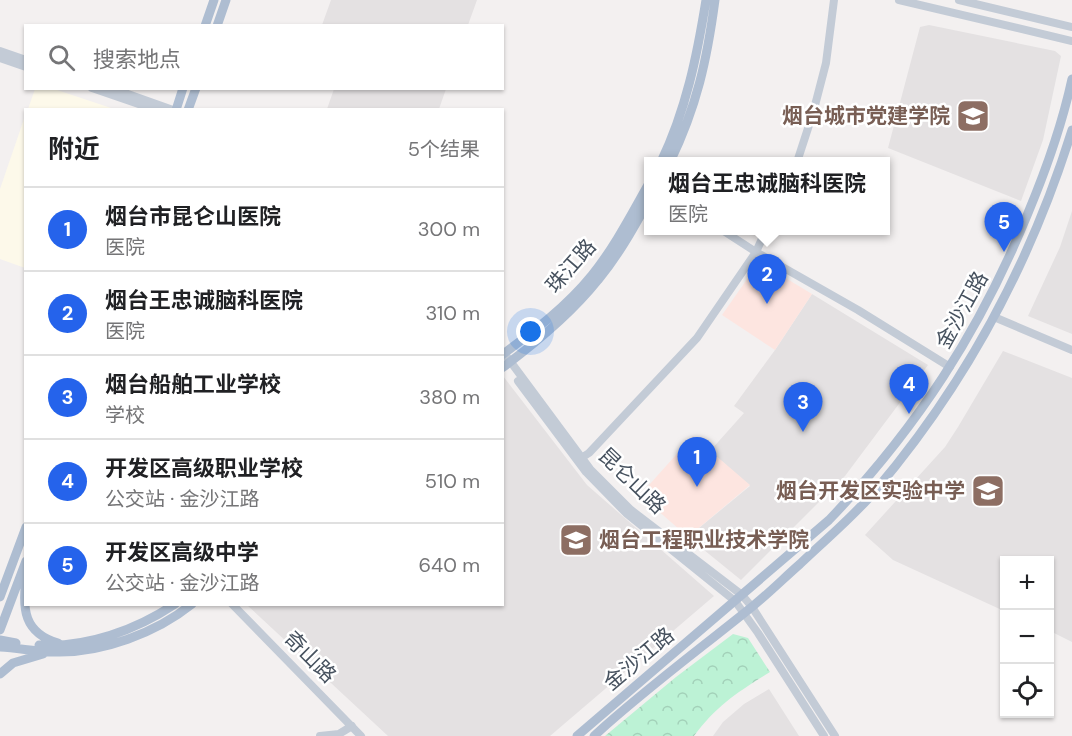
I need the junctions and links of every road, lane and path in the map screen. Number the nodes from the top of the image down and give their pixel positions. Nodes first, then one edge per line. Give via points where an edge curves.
1 (214, 0) edge
2 (226, 0) edge
3 (713, 0) edge
4 (834, 0) edge
5 (899, 0) edge
6 (959, 0) edge
7 (206, 24) edge
8 (218, 24) edge
9 (1072, 27) edge
10 (1072, 41) edge
11 (0, 51) edge
12 (0, 58) edge
13 (24, 59) edge
14 (24, 66) edge
15 (1072, 79) edge
16 (98, 90) edge
17 (117, 90) edge
18 (182, 90) edge
19 (194, 90) edge
20 (150, 108) edge
21 (169, 108) edge
22 (176, 108) edge
23 (189, 108) edge
24 (1072, 130) edge
25 (663, 157) edge
26 (672, 157) edge
27 (799, 157) edge
28 (644, 192) edge
29 (644, 209) edge
30 (728, 235) edge
31 (764, 235) edge
32 (756, 252) junction
33 (994, 317) junction
34 (1072, 350) edge
35 (504, 359) edge
36 (950, 367) junction
37 (578, 461) junction
38 (24, 531) edge
39 (24, 566) edge
40 (0, 597) edge
41 (739, 598) junction
42 (24, 606) edge
43 (173, 606) edge
44 (189, 606) edge
45 (234, 606) edge
46 (752, 607) junction
47 (744, 613) junction
48 (0, 630) edge
49 (0, 640) edge
50 (66, 644) junction
51 (0, 647) edge
52 (57, 652) junction
53 (0, 674) edge
54 (352, 726) junction
55 (320, 736) edge
56 (361, 736) edge
57 (577, 736) edge
58 (594, 736) edge
59 (824, 736) edge
60 (835, 736) edge

1 - 7 main road
2 - 8 main road
3 - 25 main road via 687,97
3 - 26 main road via 704,70
4 - 27 street via 826,63
5 - 10 street
6 - 9 street
11 - 13 street
12 - 14 street
15 - 36 main road, 金沙江路 via 1044,173 1008,263
16 - 20 street
17 - 21 street
18 - 22 main road
19 - 23 main road
24 - 33 main road, 金沙江路 via 1047,203
28 - 35 main road, 珠江路 via 592,275
29 - 35 main road via 621,249 579,303 544,335
30 - 32 street
31 - 32 street
32 - 36 street
32 - 37 street via 697,338
33 - 34 street
33 - 46 main road, 金沙江路 via 944,400 874,492
35 - 37 street, 昆仑山路
35 - 41 street, 昆仑山路 via 606,485
36 - 41 main road, 金沙江路 via 862,485 829,520
37 - 41 street, 昆仑山路 via 627,514
38 - 40 main road
39 - 48 main road
41 - 46 street, 昆仑山路
41 - 47 street, 昆仑山路
41 - 57 main road, 金沙江路
42 - 50 main road via 33,628 51,641
43 - 50 main road via 107,637
44 - 52 main road via 130,638 84,650
45 - 54 street, 奇山路
46 - 47 main road, 金沙江路
46 - 60 street, 昆仑山路
47 - 58 main road, 金沙江路
47 - 59 street, 昆仑山路
49 - 50 main road
51 - 52 main road
52 - 53 main road via 22,659
54 - 55 street via 339,734
54 - 56 street, 奇山路

